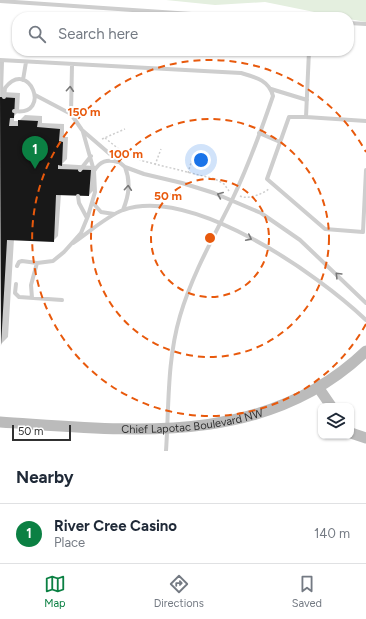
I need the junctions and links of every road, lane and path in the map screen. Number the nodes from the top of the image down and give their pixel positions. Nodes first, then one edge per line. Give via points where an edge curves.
1 (0, 1) edge
2 (162, 12) edge
3 (354, 23) edge
4 (366, 24) edge
5 (309, 56) edge
6 (0, 60) edge
7 (26, 62) junction
8 (72, 65) junction
9 (23, 80) junction
10 (271, 89) junction
11 (35, 95) junction
12 (4, 97) dead end
13 (307, 100) junction
14 (14, 111) dead end
15 (71, 114) junction
16 (306, 117) junction
17 (366, 121) edge
18 (125, 129) dead end
19 (82, 130) junction
20 (259, 133) junction
21 (105, 138) junction
22 (96, 142) junction
23 (280, 142) junction
24 (161, 149) dead end
25 (91, 156) junction
26 (193, 156) dead end
27 (118, 162) junction
28 (155, 165) junction
29 (125, 167) junction
30 (80, 170) dead end
31 (366, 170) edge
32 (94, 171) junction
33 (188, 173) junction
34 (269, 189) dead end
35 (235, 194) junction
36 (78, 196) dead end
37 (232, 200) junction
38 (93, 203) junction
39 (123, 210) junction
40 (114, 214) junction
41 (88, 218) junction
42 (220, 224) junction
43 (73, 243) junction
44 (37, 263) junction
45 (17, 266) dead end
46 (16, 284) dead end
47 (32, 298) junction
48 (62, 300) dead end
49 (366, 303) edge
50 (366, 320) edge
51 (366, 351) edge
52 (318, 387) junction
53 (329, 403) edge
54 (0, 422) edge
55 (168, 430) junction
56 (354, 434) edge
57 (366, 438) edge
58 (166, 451) edge

1 - 2 lane
3 - 4 lane
5 - 13 lane
6 - 7 lane
7 - 8 lane
7 - 9 lane
8 - 10 lane via 241,73 265,82
15 -> 8 lane
9 - 11 lane via 32,86
9 - 12 lane via 8,84
10 - 13 lane
10 - 20 lane via 272,96
11 - 14 lane via 35,100 28,109
11 - 15 lane
13 - 16 lane
15 - 19 lane
16 - 17 lane
16 - 23 lane via 289,117
18 - 21 path
19 - 22 lane
19 - 25 lane
20 - 23 lane
20 - 35 lane
21 - 22 path
21 - 28 path via 131,156
22 - 27 lane
23 - 31 lane via 267,179 324,229 363,232
24 - 28 path
25 - 30 lane
25 - 32 lane
26 - 33 path
27 - 29 lane
27 - 32 lane via 104,161 98,164
28 - 33 path
37 -> 29 lane
39 -> 29 lane via 128,192 128,174
32 - 38 lane
33 - 35 path via 215,179
34 - 35 path via 243,198
35 - 37 lane
36 - 41 lane
37 - 42 lane
49 -> 37 lane via 300,240 261,213
38 - 40 lane via 101,212
38 - 41 lane
39 - 40 lane
39 - 42 lane via 154,205 191,212
40 - 43 lane
41 - 43 lane
42 -> 50 lane via 274,251 333,292
42 - 55 lane via 186,296 174,340 169,375
43 - 44 lane via 53,261
44 - 45 lane via 22,261
44 - 47 lane via 31,285
46 - 47 lane via 15,293 18,298
47 - 48 lane
51 - 52 street, Chief Lapotac Boulevard NW
52 - 53 street
52 - 55 street, Chief Lapotac Boulevard NW via 274,408 240,419
54 - 55 street, Chief Lapotac Boulevard NW via 120,430
55 - 58 lane
56 - 57 street

